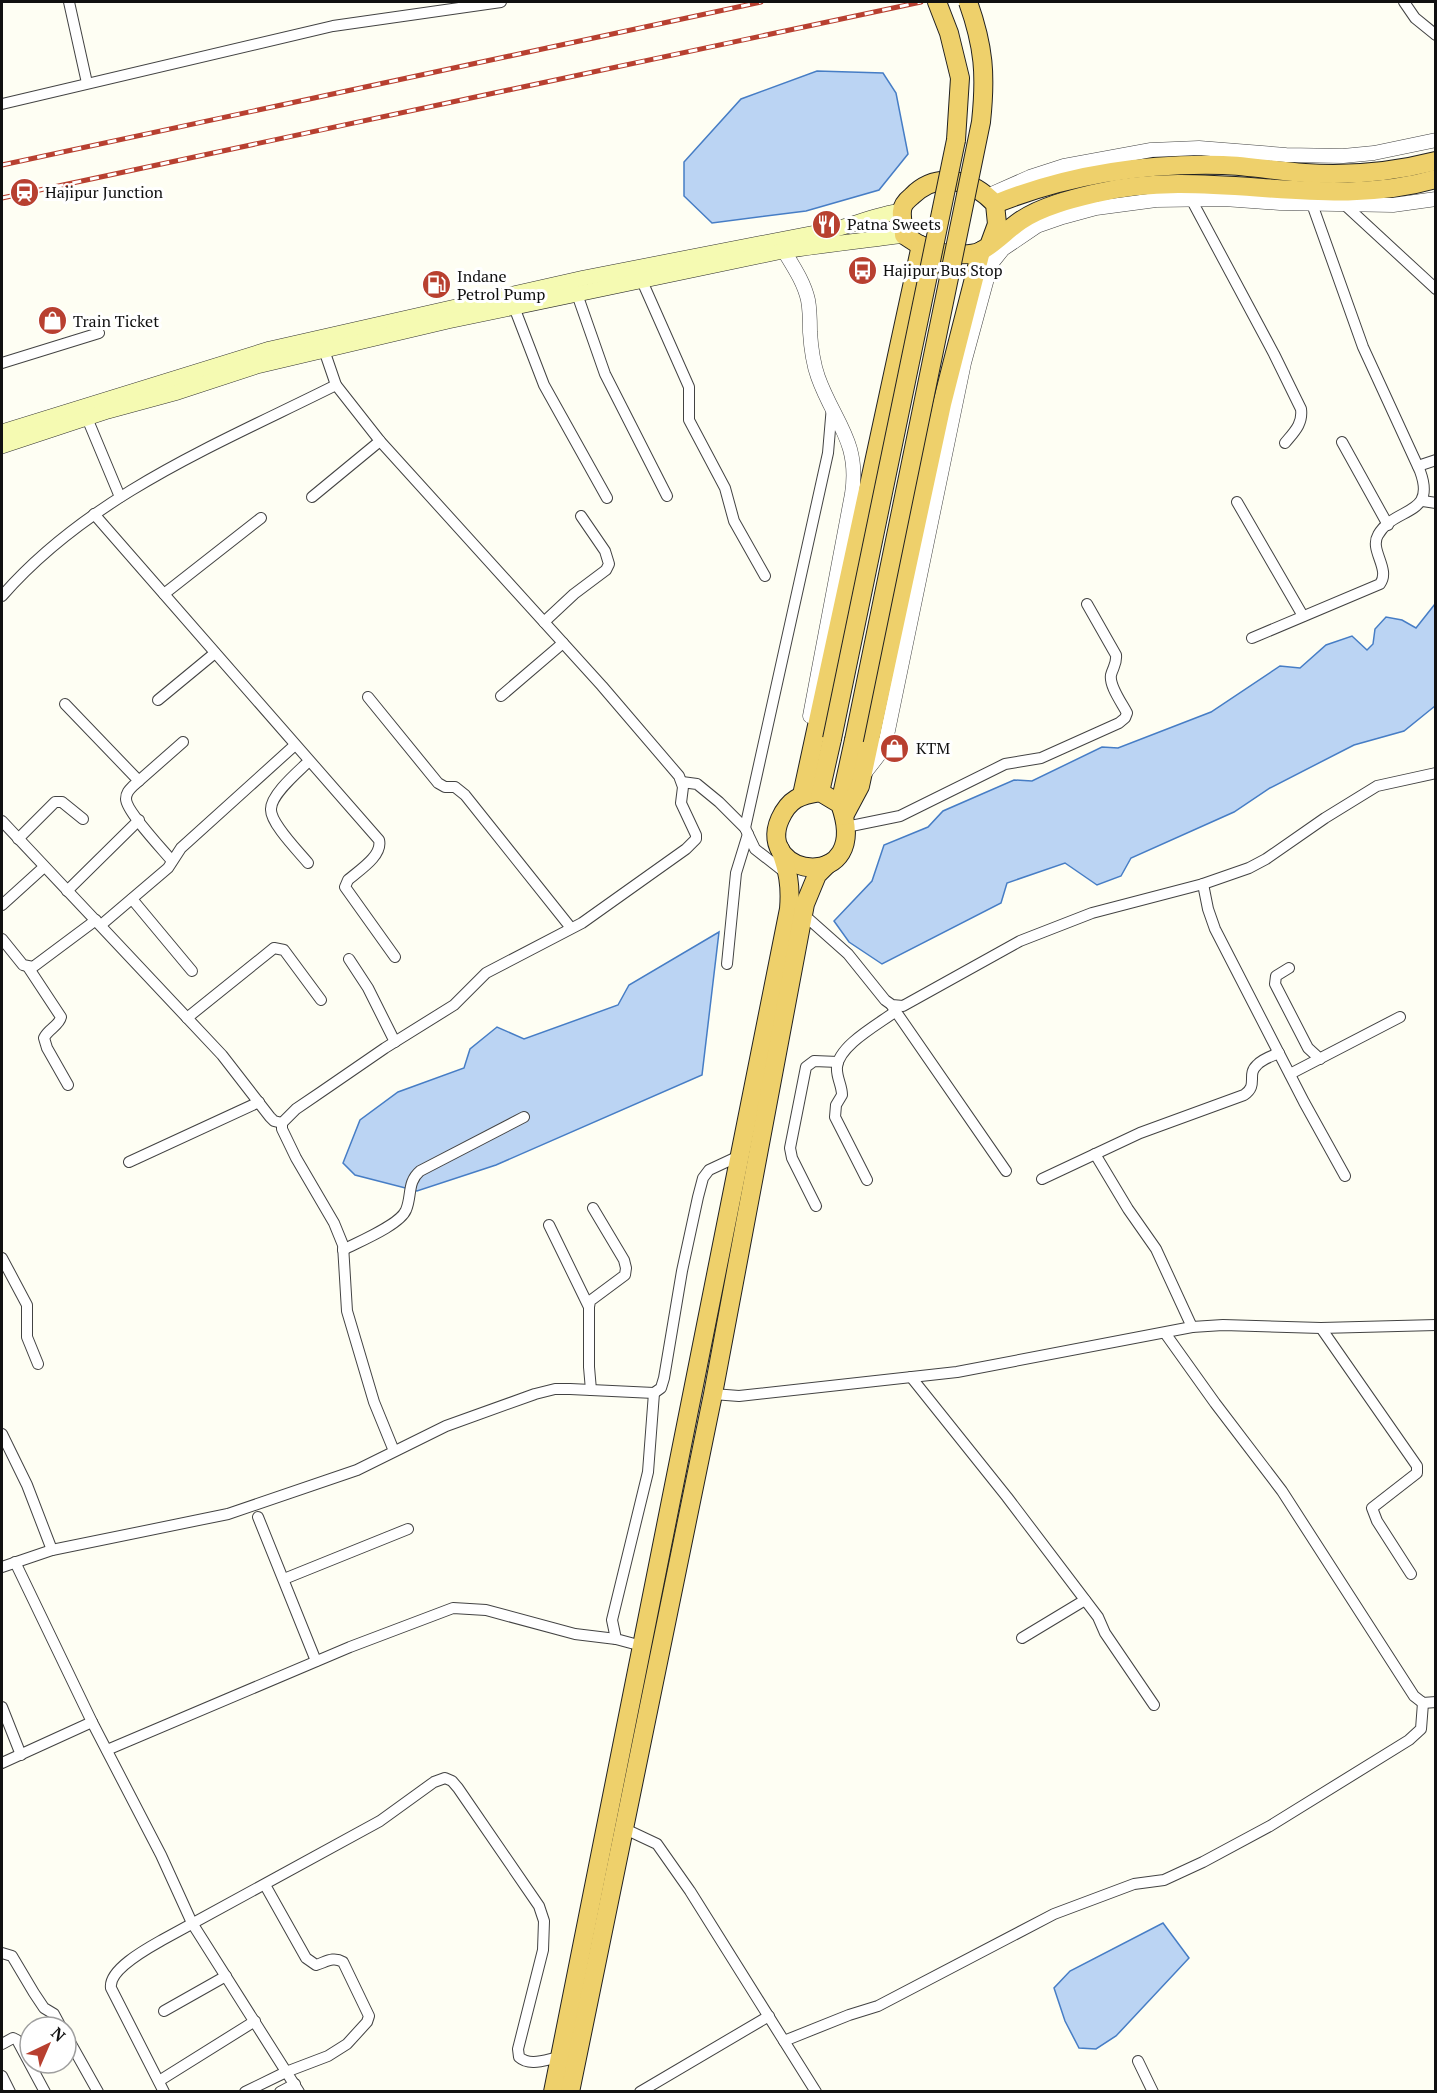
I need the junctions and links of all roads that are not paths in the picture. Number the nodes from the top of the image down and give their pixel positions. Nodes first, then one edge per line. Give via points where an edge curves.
1 (69, 2) edge
2 (501, 2) edge
3 (937, 2) edge
4 (968, 2) edge
5 (1404, 2) edge
6 (1436, 34) edge
7 (87, 82) junction
8 (2, 104) edge
9 (1436, 140) edge
10 (1436, 161) edge
11 (1436, 179) edge
12 (1191, 199) junction
13 (1436, 199) edge
14 (991, 200) junction
15 (1312, 204) junction
16 (1345, 205) junction
17 (902, 211) junction
18 (1038, 218) junction
19 (904, 235) junction
20 (921, 245) junction
21 (985, 247) junction
22 (784, 251) junction
23 (642, 281) junction
24 (1436, 289) edge
25 (577, 294) junction
26 (514, 307) junction
27 (414, 322) junction
28 (99, 333) dead end
29 (324, 350) junction
30 (2, 363) edge
31 (336, 385) junction
32 (832, 406) junction
33 (87, 418) junction
34 (2, 432) edge
35 (380, 441) junction
36 (1341, 442) dead end
37 (1285, 443) dead end
38 (2, 446) edge
39 (1436, 459) edge
40 (1418, 466) junction
41 (667, 496) dead end
42 (120, 497) junction
43 (312, 497) dead end
44 (607, 498) dead end
45 (1237, 501) dead end
46 (1423, 501) junction
47 (1436, 503) edge
48 (94, 514) junction
49 (581, 516) dead end
50 (261, 518) dead end
51 (1388, 525) junction
52 (765, 576) dead end
53 (164, 594) junction
54 (2, 596) edge
55 (1087, 604) dead end
56 (1303, 616) junction
57 (544, 621) junction
58 (1252, 638) dead end
59 (563, 643) junction
60 (215, 653) junction
61 (368, 696) dead end
62 (501, 696) dead end
63 (158, 700) dead end
64 (65, 704) dead end
65 (183, 742) dead end
66 (295, 745) junction
67 (309, 761) junction
68 (1436, 773) edge
69 (806, 775) junction
70 (861, 777) junction
71 (139, 781) junction
72 (682, 782) junction
73 (820, 792) junction
74 (802, 795) junction
75 (844, 816) junction
76 (83, 819) dead end
77 (139, 820) junction
78 (2, 821) edge
79 (746, 831) junction
80 (18, 839) junction
81 (780, 849) junction
82 (172, 861) junction
83 (308, 863) dead end
84 (828, 864) junction
85 (44, 867) junction
86 (789, 875) junction
87 (1203, 885) junction
88 (68, 891) junction
89 (132, 899) junction
90 (2, 905) edge
91 (803, 914) junction
92 (99, 922) junction
93 (571, 928) junction
94 (2, 939) edge
95 (395, 957) dead end
96 (349, 959) dead end
97 (727, 964) dead end
98 (28, 967) junction
99 (1289, 968) dead end
100 (192, 971) dead end
101 (321, 1000) dead end
102 (894, 1008) junction
103 (1400, 1017) dead end
104 (187, 1018) junction
105 (395, 1042) junction
106 (1279, 1053) junction
107 (1320, 1059) junction
108 (838, 1062) junction
109 (1290, 1074) junction
110 (68, 1085) dead end
111 (259, 1102) junction
112 (524, 1117) dead end
113 (282, 1123) junction
114 (1095, 1154) junction
115 (739, 1156) junction
116 (129, 1162) dead end
117 (1006, 1171) dead end
118 (1345, 1176) dead end
119 (1042, 1179) dead end
120 (867, 1180) dead end
121 (816, 1206) dead end
122 (593, 1208) dead end
123 (549, 1225) dead end
124 (343, 1250) junction
125 (2, 1258) edge
126 (588, 1307) junction
127 (1436, 1325) edge
128 (1192, 1327) junction
129 (1321, 1328) junction
130 (1165, 1333) junction
131 (38, 1364) dead end
132 (911, 1377) junction
133 (591, 1390) junction
134 (654, 1393) junction
135 (713, 1394) junction
136 (2, 1434) edge
137 (394, 1451) junction
138 (258, 1516) dead end
139 (408, 1529) dead end
140 (52, 1550) junction
141 (15, 1562) junction
142 (2, 1567) edge
143 (1411, 1574) dead end
144 (284, 1579) junction
145 (1085, 1600) junction
146 (1022, 1638) dead end
147 (616, 1639) junction
148 (642, 1646) junction
149 (316, 1661) junction
150 (1154, 1705) dead end
151 (1431, 1705) edge
152 (2, 1707) edge
153 (92, 1722) junction
154 (107, 1750) junction
155 (21, 1755) junction
156 (2, 1763) edge
157 (623, 1828) junction
158 (265, 1884) junction
159 (192, 1923) junction
160 (2, 1953) edge
161 (226, 1976) junction
162 (164, 2011) dead end
163 (55, 2015) edge
164 (769, 2016) junction
165 (255, 2021) junction
166 (784, 2041) junction
167 (2, 2044) edge
168 (78, 2056) edge
169 (560, 2057) junction
170 (1138, 2061) dead end
171 (286, 2072) junction
172 (2, 2076) edge
173 (162, 2086) edge
174 (297, 2088) edge
175 (10, 2091) edge
176 (45, 2091) edge
177 (98, 2091) edge
178 (245, 2091) edge
179 (280, 2091) edge
180 (553, 2091) edge
181 (570, 2091) edge
182 (640, 2091) edge
183 (816, 2091) edge
184 (1153, 2091) edge

1 - 7 street
2 - 7 street via 333,26
3 - 73 highway, bridge via 960,78 956,140
4 - 75 highway, bridge via 981,43 985,84 981,122 854,740
5 - 6 street via 1415,18
7 - 8 street
9 - 14 street via 1343,156 1191,147 1151,150 1065,166 1030,177
10 - 14 highway via 1354,174 1225,165 1162,166 1129,169
11 - 18 highway via 1338,193 1210,184 1125,187 1096,193
12 - 15 street
12 - 18 street via 1156,200
12 - 37 street via 1301,409 1299,425
13 - 16 street via 1393,205
14 - 17 highway via 978,188 944,180 917,191
14 - 21 highway via 996,231
15 - 16 street
15 - 40 street via 1363,347
16 - 24 street
17 - 19 highway
17 - 27 main road via 836,229 654,263
18 - 21 highway via 1021,220
18 - 70 street via 1002,249 991,264 984,286 964,363 886,740
19 - 20 highway
19 - 22 main road
20 - 21 highway via 928,250 967,255
20 - 69 highway
21 - 70 highway via 942,404
22 - 23 main road
22 - 32 street via 808,301 812,356
23 - 25 main road
23 - 52 street via 689,387 689,420 724,488 734,521
25 - 26 main road
25 - 41 street via 605,374
26 - 27 main road
26 - 44 street via 544,385
27 - 29 main road
27 - 34 main road via 270,350
28 - 30 street
29 - 31 street
29 - 33 main road via 257,366
31 - 35 street
31 - 42 street
32 - 69 street via 851,450 854,477 806,741
32 - 79 street via 828,453
33 - 38 main road
33 - 42 street
35 - 43 street
35 - 57 street
36 - 51 street
39 - 40 street
40 - 46 street via 1425,483
42 - 48 street
45 - 56 street
46 - 47 street
46 - 51 street
48 - 53 street
48 - 54 street via 39,556
49 - 57 street via 605,551 609,564
50 - 53 street
51 - 56 street via 1376,537 1384,576 1380,584
53 - 60 street
55 - 75 street via 1116,655 1111,676 1127,713 1125,718 1041,758 1005,764 900,816
56 - 58 street
57 - 59 street
59 - 62 street
59 - 72 street
60 - 63 street
60 - 66 street
61 - 93 street via 438,783 445,788 455,787 465,795
64 - 71 street
65 - 71 street
66 - 67 street
66 - 82 street via 181,848
67 - 83 street via 281,790 271,808 274,820
67 - 95 street via 379,840 378,852 345,887
68 - 87 street via 1377,786 1266,859
69 - 74 highway
70 - 75 highway
71 - 77 street via 126,797
72 - 79 street via 697,784
72 - 93 street via 681,804 696,835 691,844 601,911
73 - 74 highway
73 - 75 highway
74 - 81 highway via 791,802 777,826
75 - 84 highway via 846,844
76 - 80 street via 62,802 55,802
77 - 82 street
77 - 88 street
78 - 80 street
79 - 86 street via 755,849
79 - 97 street via 736,873
80 - 85 street
81 - 84 highway via 801,867
81 - 86 highway
82 - 89 street
84 - 91 highway via 817,875
85 - 88 street
85 - 90 street
86 - 115 highway via 789,909
87 - 102 street via 1092,913 1020,941 918,999
87 - 106 street via 1215,929
88 - 92 street
89 - 92 street
89 - 100 street
91 - 102 street via 840,945
91 - 135 highway
92 - 98 street via 37,965
92 - 104 street
93 - 105 street via 486,973 454,1005
94 - 98 street
96 - 105 street
98 - 110 street via 61,1017 44,1038
99 - 107 street via 1276,976 1275,984 1308,1048
101 - 104 street via 284,950 273,948
102 - 108 street via 848,1047
102 - 117 street
103 - 107 street
104 - 111 street via 233,1067
105 - 113 street via 296,1109
106 - 109 street
106 - 114 street via 1257,1065 1252,1074 1253,1085 1244,1095
107 - 109 street
108 - 120 street via 842,1095 836,1105 836,1117
108 - 121 street via 814,1061 806,1067 790,1148
109 - 118 street
111 - 113 street via 270,1118
111 - 116 street
112 - 124 street via 420,1171 414,1176 402,1217
113 - 124 street via 296,1158 334,1223
114 - 119 street
114 - 128 street via 1156,1249
115 - 134 street via 709,1170 703,1178 664,1378 661,1388
115 - 148 highway
122 - 126 street via 627,1268 626,1275 590,1301
123 - 126 street
124 - 137 street via 347,1311 374,1402
125 - 131 street via 27,1305 27,1337
126 - 133 street
127 - 129 street
128 - 129 street via 1223,1324
128 - 130 street
129 - 143 street via 1417,1466 1417,1473 1372,1508
130 - 132 street
130 - 151 street via 1282,1491 1414,1696
132 - 135 street via 739,1396
132 - 145 street
133 - 134 street
133 - 137 street via 555,1389 535,1394 446,1426
134 - 147 street via 648,1472 612,1620
135 - 157 highway
136 - 140 street
137 - 140 street via 357,1470 228,1514
138 - 144 street
139 - 144 street
140 - 141 street
141 - 142 street
141 - 153 street
144 - 149 street
145 - 146 street
145 - 150 street
147 - 148 street
147 - 149 street via 575,1634 486,1610 453,1608
148 - 169 highway
149 - 154 street
151 - 166 street via 1421,1729 1409,1740 1212,1858 1164,1880 1134,1884 1054,1914 878,2006
152 - 155 street
153 - 154 street
153 - 155 street
154 - 159 street
155 - 156 street
157 - 164 street via 657,1844
157 - 181 highway
158 - 159 street
158 - 169 street via 380,1821 434,1782 445,1778 452,1781 539,1906 544,1921 543,1950 519,2057 532,2062
158 - 171 street via 306,1958 316,1965 331,1959 343,1962 369,2016 362,2029 337,2051
159 - 161 street
159 - 173 street via 140,1953 110,1983
160 - 163 street via 12,1956 44,2008
161 - 162 street
161 - 165 street
164 - 166 street
164 - 182 street
165 - 171 street
165 - 173 street
166 - 183 street
167 - 176 street via 17,2040
168 - 177 street
169 - 180 highway
170 - 184 street
171 - 174 street
171 - 178 street
172 - 175 street
174 - 179 street

